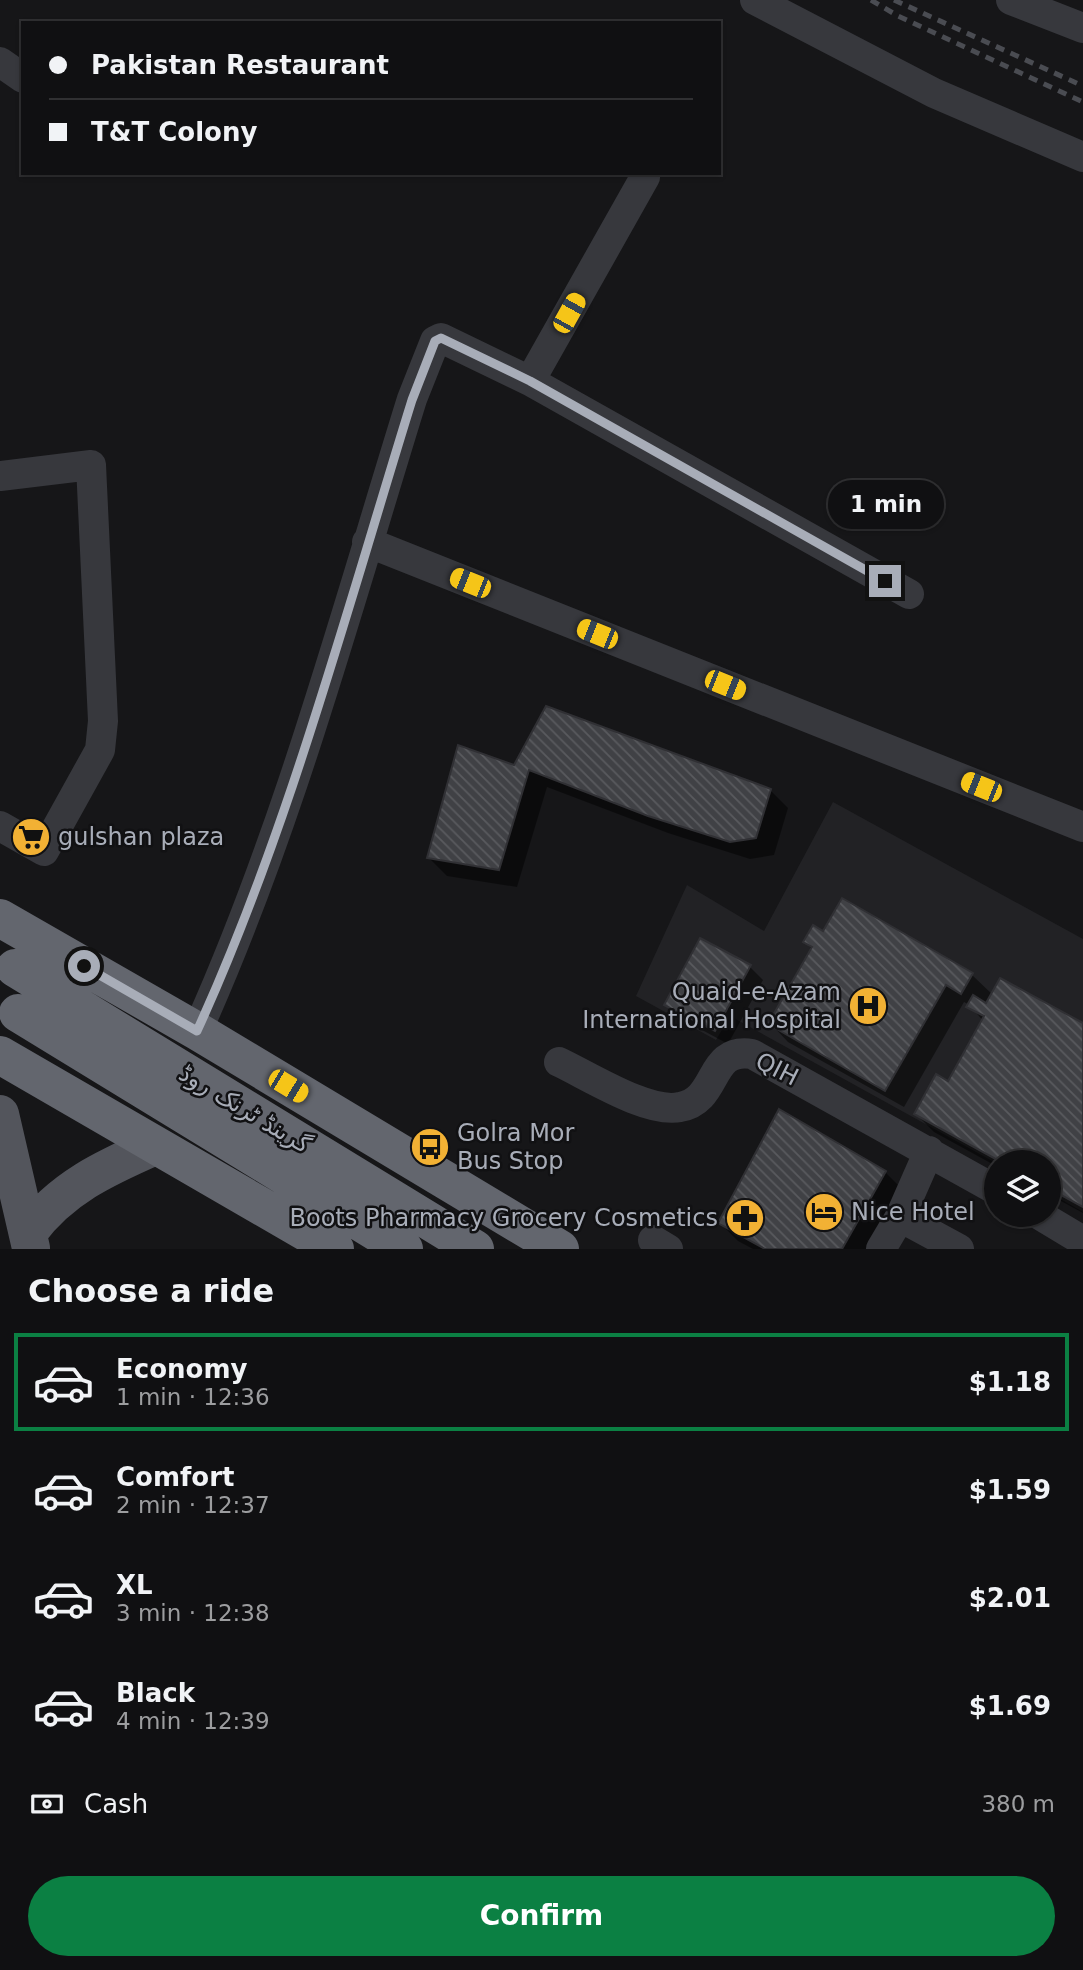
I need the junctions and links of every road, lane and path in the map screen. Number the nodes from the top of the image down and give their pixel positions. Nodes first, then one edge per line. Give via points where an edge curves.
1 (755, 0) edge
2 (1011, 0) edge
3 (1083, 28) edge
4 (0, 62) edge
5 (21, 77) edge
6 (1083, 157) edge
7 (645, 177) dead end
8 (530, 381) junction
9 (0, 476) edge
10 (367, 542) junction
11 (909, 594) dead end
12 (0, 826) edge
13 (1083, 827) edge
14 (6, 925) edge
15 (15, 968) dead end
16 (18, 1013) dead end
17 (197, 1031) junction
18 (0, 1055) edge
19 (559, 1062) dead end
20 (3, 1122) edge
21 (155, 1146) junction
22 (929, 1151) junction
23 (984, 1183) edge
24 (900, 1217) junction
25 (1060, 1227) edge
26 (29, 1241) edge
27 (1083, 1241) edge
28 (335, 1249) edge
29 (404, 1249) edge
30 (475, 1249) edge
31 (560, 1249) edge
32 (881, 1249) edge
33 (959, 1249) edge

1 - 6 street via 934,93
2 - 3 street
4 - 5 street
7 - 8 street
8 - 10 street via 448,339 435,341
8 - 11 street
9 - 12 street via 91,465 103,721 100,750 44,851
10 - 13 street
10 - 17 street via 290,789
14 - 17 highway
15 - 30 highway, گرینڈ ٹرنک روڈ
16 - 29 highway, گرینڈ ٹرنک روڈ
17 - 31 highway
18 - 21 highway
19 - 22 street, QIH via 650,1105 678,1108 695,1103 707,1091 729,1055 752,1054
20 - 26 main road
21 - 26 main road via 80,1182 42,1214
21 - 28 highway
22 - 23 street, QIH
22 - 24 street
24 - 32 street
24 - 33 street
25 - 27 street

